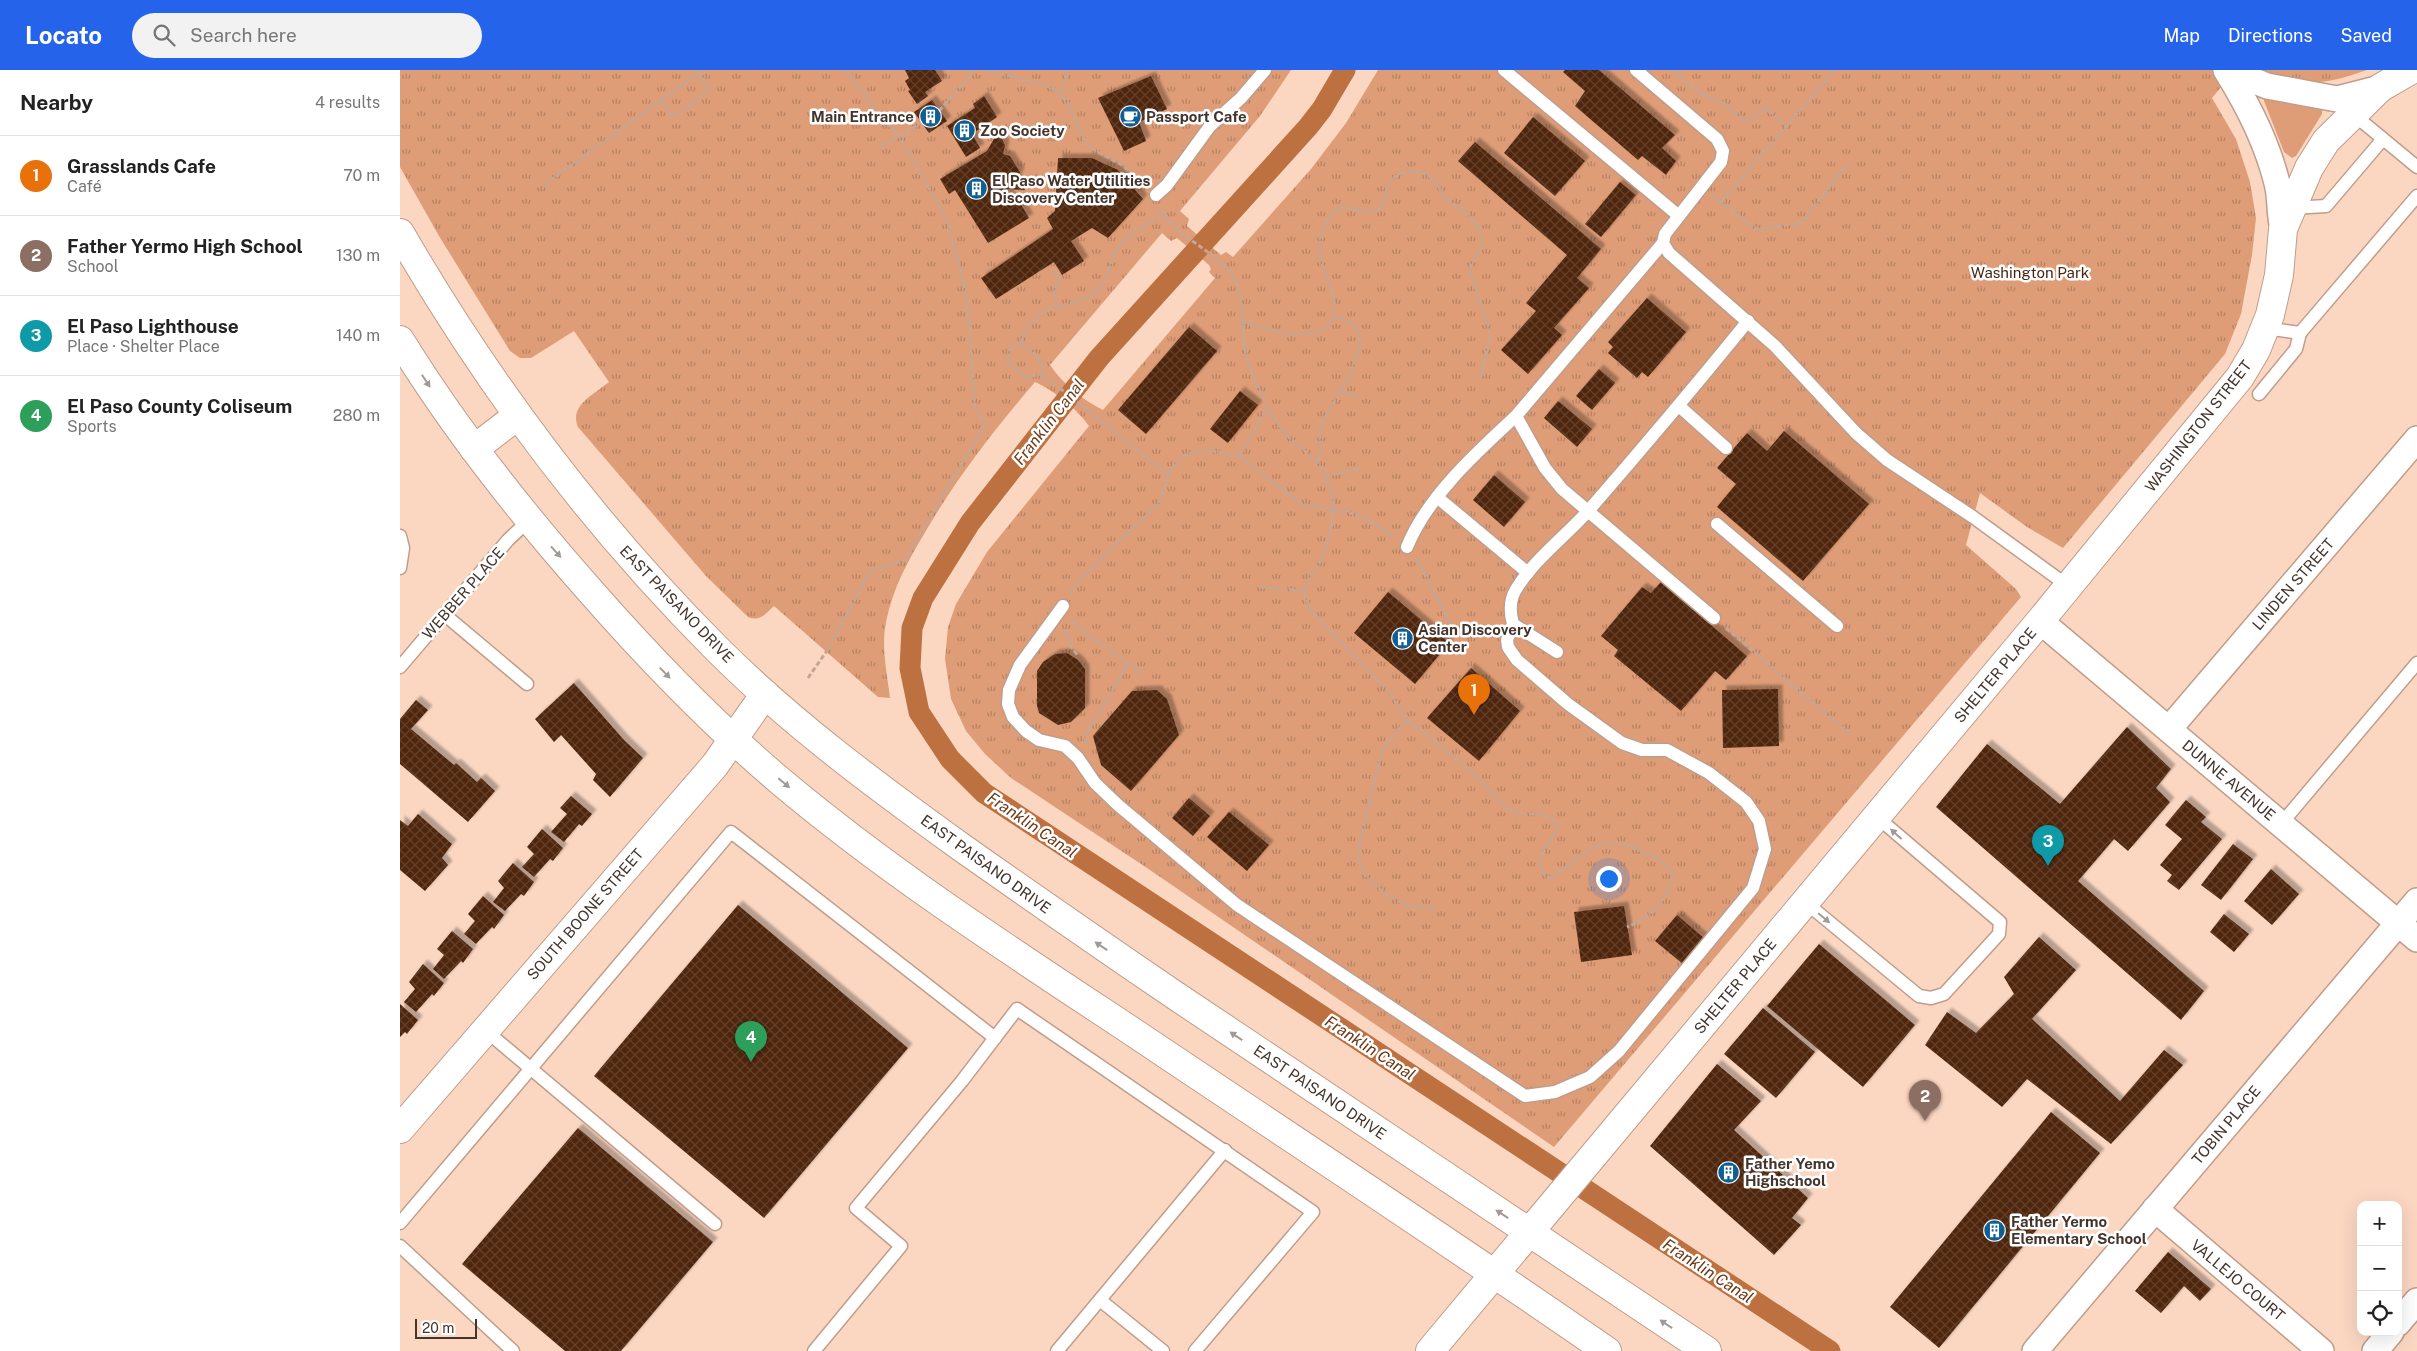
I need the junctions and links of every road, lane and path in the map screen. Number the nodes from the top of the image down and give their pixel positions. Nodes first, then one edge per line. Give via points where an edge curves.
1 (704, 70) edge
2 (847, 70) edge
3 (975, 70) edge
4 (986, 70) edge
5 (1068, 70) edge
6 (1265, 70) edge
7 (1504, 70) edge
8 (1636, 70) edge
9 (1672, 70) edge
10 (1835, 70) edge
11 (2226, 70) edge
12 (2411, 70) edge
13 (699, 73) junction
14 (2380, 88) junction
15 (1060, 93) junction
16 (661, 101) junction
17 (939, 111) dead end
18 (2353, 114) junction
19 (921, 122) dead end
20 (1787, 126) junction
21 (898, 135) junction
22 (2383, 139) junction
23 (880, 148) dead end
24 (1846, 164) dead end
25 (2417, 167) edge
26 (544, 185) dead end
27 (1702, 188) junction
28 (1156, 195) joint
29 (2417, 196) edge
30 (1721, 202) junction
31 (1163, 213) dead end
32 (1679, 216) junction
33 (2288, 218) junction
34 (1171, 222) dead end
35 (400, 233) edge
36 (1664, 243) junction
37 (1055, 271) dead end
38 (1058, 306) junction
39 (1334, 317) junction
40 (1241, 322) junction
41 (1748, 322) junction
42 (2265, 328) junction
43 (2300, 333) junction
44 (400, 340) edge
45 (1021, 343) junction
46 (1042, 374) junction
47 (1480, 380) dead end
48 (1341, 392) junction
49 (2259, 394) dead end
50 (1358, 397) dead end
51 (1678, 406) junction
52 (1269, 407) junction
53 (518, 416) junction
54 (1516, 416) junction
55 (2417, 439) edge
56 (1726, 448) dead end
57 (474, 449) junction
58 (1239, 456) junction
59 (1318, 461) junction
60 (1361, 467) dead end
61 (1169, 475) junction
62 (1325, 476) junction
63 (1437, 497) junction
64 (1334, 510) junction
65 (1587, 512) junction
66 (528, 522) junction
67 (1717, 524) dead end
68 (400, 536) edge
69 (1407, 547) junction
70 (400, 568) edge
71 (1528, 573) junction
72 (2068, 586) junction
73 (1260, 588) dead end
74 (1304, 591) junction
75 (1063, 606) joint
76 (445, 614) junction
77 (1714, 618) joint
78 (2040, 621) junction
79 (1512, 624) junction
80 (1837, 626) dead end
81 (1453, 630) dead end
82 (1557, 652) dead end
83 (1078, 656) dead end
84 (1128, 663) junction
85 (2417, 663) edge
86 (400, 667) edge
87 (1143, 674) dead end
88 (808, 678) dead end
89 (527, 684) dead end
90 (766, 694) junction
91 (1407, 720) junction
92 (2169, 729) junction
93 (1851, 735) dead end
94 (734, 739) junction
95 (1087, 746) dead end
96 (1877, 817) junction
97 (2281, 824) junction
98 (2417, 901) edge
99 (1805, 902) junction
100 (1436, 908) dead end
101 (2398, 923) junction
102 (1627, 927) dead end
103 (2417, 939) edge
104 (485, 1030) junction
105 (995, 1038) junction
106 (530, 1068) junction
107 (400, 1129) edge
108 (1225, 1150) junction
109 (2155, 1209) junction
110 (400, 1222) edge
111 (715, 1224) dead end
112 (1530, 1232) junction
113 (400, 1246) edge
114 (1495, 1274) junction
115 (1100, 1300) junction
116 (2417, 1301) edge
117 (2402, 1318) edge
118 (2387, 1336) edge
119 (1600, 1349) edge
120 (513, 1351) edge
121 (814, 1351) edge
122 (1057, 1351) edge
123 (1162, 1351) edge
124 (1195, 1351) edge
125 (1430, 1351) edge
126 (1706, 1351) edge
127 (2035, 1351) edge
128 (2321, 1351) edge
129 (2375, 1351) edge

1 - 13 path
2 - 21 path
3 - 17 path
4 - 15 path via 1046,85
5 - 15 path
6 - 28 lane via 1210,126
7 - 32 lane
8 - 27 lane via 1716,138 1723,151 1721,162
9 - 20 path via 1700,93 1721,100 1746,121 1765,107
10 - 20 path
11 - 14 street via 2267,86 2337,99
11 - 33 street via 2247,104 2264,144
12 - 14 main road, WASHINGTON STREET
13 - 16 path
13 - 16 path via 710,90 673,117
14 - 18 main road, WASHINGTON STREET
15 - 28 path via 1091,148 1122,165
16 - 26 path
18 - 22 lane
18 - 33 main road, WASHINGTON STREET via 2326,141 2309,168
19 - 21 path
20 - 30 path
21 - 23 path
21 - 88 path via 941,207 952,233 967,298 974,407 984,424 905,560 871,570
22 - 25 lane
22 - 33 lane via 2326,206
24 - 30 path via 1802,223 1756,229
27 - 30 path
27 - 32 lane
29 - 43 lane
31 - 38 path via 1118,247 1109,273 1099,288
32 - 36 lane via 1664,234
33 - 42 main road, WASHINGTON STREET via 2279,275
34 - 40 path via 1224,267 1236,282
35 - 53 main road, EAST PAISANO DRIVE via 442,305
36 - 41 lane via 1669,253
36 - 54 lane
37 - 38 path via 1060,278 1054,292
38 - 45 path via 1046,309 1030,321
39 - 40 path via 1324,328 1312,334 1295,334
39 - 47 path via 1334,300 1319,258 1319,244 1327,221 1333,212 1341,208 1369,212 1379,209 1389,181 1402,173 1423,172 1434,179 1442,196 1474,219 1480,231 1482,245 1470,271 1490,337
39 - 48 path via 1344,318 1352,324 1359,345 1356,360
40 - 52 path via 1249,367
41 - 51 lane
41 - 72 lane via 1776,346 1856,433 1887,460
42 - 43 lane
42 - 72 main road, WASHINGTON STREET via 2240,377
43 - 49 lane via 2296,349
44 -> 57 main road
45 - 46 path via 1038,357
45 - 46 path via 1009,352 1009,364 1026,376
46 - 61 path
48 - 50 path
48 - 59 path via 1322,426 1322,452
51 - 56 lane
51 - 65 lane
52 - 58 path
52 - 59 path via 1290,437
53 - 57 main road
53 - 90 main road, EAST PAISANO DRIVE via 618,544 719,651
54 - 63 lane via 1488,441
54 - 65 lane via 1545,468
55 - 92 street, LINDEN STREET
57 - 66 main road
58 - 61 path via 1212,450 1193,451 1180,459
58 - 64 path via 1301,504
59 - 62 path
60 - 62 path via 1352,472 1341,471
61 - 75 path via 1164,494 1156,507 1085,574
62 - 64 path
63 - 69 lane via 1426,510
63 - 71 lane
64 - 69 path via 1367,519
64 - 74 path via 1326,545
65 - 71 lane
65 - 77 lane
66 - 76 lane, WEBBER PLACE via 508,540
66 -> 94 main road via 646,654
67 - 80 lane
68 - 70 lane via 403,548
69 - 81 path
71 - 79 lane via 1514,593 1510,611
72 - 78 main road, WASHINGTON STREET
73 - 74 path
74 - 91 path via 1316,616 1389,692
75 - 79 lane via 1020,665 1009,690 1008,704 1013,717 1026,732 1039,740 1065,746 1078,758 1095,784 1237,905 1525,1096 1555,1092 1590,1077 1619,1051 1753,888 1765,849 1759,821 1746,802 1709,773 1667,750 1642,750 1622,743 1568,704 1517,660 1508,648
76 - 86 lane, WEBBER PLACE
76 - 89 lane
77 - 93 path
78 - 92 street, DUNNE AVENUE
78 - 96 main road, SHELTER PLACE
79 - 82 lane
83 - 84 path via 1066,635 1066,619
84 - 87 path
84 - 95 path via 1085,736
85 - 97 lane
90 - 94 main road, SOUTH BOONE STREET
112 -> 90 main road, EAST PAISANO DRIVE via 1076,929 874,784 816,740
91 - 100 path via 1384,746 1360,842 1359,860 1366,876 1385,894 1410,907
91 - 102 path via 1512,811 1552,817 1558,825 1556,835 1541,856 1541,871 1546,877 1553,878 1583,853 1611,842 1635,847 1666,865 1673,876 1670,890 1641,922
92 - 97 street, DUNNE AVENUE
94 - 104 main road, SOUTH BOONE STREET
94 -> 114 main road via 833,823 1044,973
96 - 99 main road, SHELTER PLACE
99 -> 96 lane via 1919,996 1931,998 1944,994 1998,934 2000,922
97 - 101 street, DUNNE AVENUE
98 - 101 street, TOBIN PLACE
99 - 112 main road, SHELTER PLACE
101 - 103 street, DUNNE AVENUE
101 - 109 street, TOBIN PLACE
104 - 106 lane
104 - 107 main road, SOUTH BOONE STREET
105 - 106 lane via 732,832
105 - 108 lane via 1017,1009
105 - 121 lane via 856,1208 901,1246
106 - 110 lane
106 - 111 lane
108 - 115 lane
108 - 124 lane via 1313,1212
109 - 127 street, TOBIN PLACE
109 - 128 street, VALLEJO COURT
112 - 114 main road, SHELTER PLACE
126 -> 112 main road, EAST PAISANO DRIVE
113 - 120 lane
114 - 119 main road
114 - 125 main road, SHELTER PLACE
115 - 122 lane
115 - 123 lane
116 - 117 street
118 - 129 street

